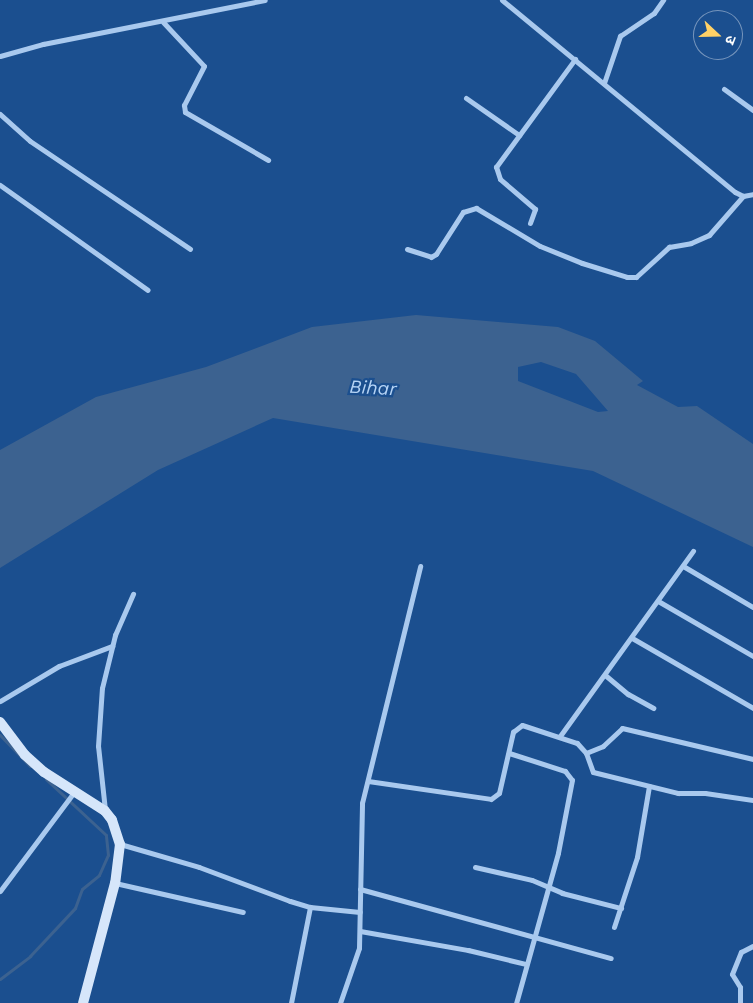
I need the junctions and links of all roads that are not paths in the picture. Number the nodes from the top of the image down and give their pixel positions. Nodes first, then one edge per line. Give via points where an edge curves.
1 (265, 0) edge
2 (502, 0) edge
3 (663, 0) edge
4 (163, 22) junction
5 (0, 56) edge
6 (575, 59) junction
7 (604, 83) junction
8 (724, 89) dead end
9 (466, 98) dead end
10 (753, 110) edge
11 (0, 114) edge
12 (519, 135) junction
13 (268, 160) dead end
14 (0, 185) edge
15 (753, 194) edge
16 (743, 196) junction
17 (530, 223) dead end
18 (190, 248) dead end
19 (407, 249) dead end
20 (148, 290) dead end
21 (693, 551) dead end
22 (420, 566) dead end
23 (683, 566) junction
24 (133, 594) dead end
25 (658, 601) junction
26 (753, 607) edge
27 (632, 638) junction
28 (112, 646) junction
29 (753, 656) edge
30 (605, 675) junction
31 (0, 701) edge
32 (653, 708) dead end
33 (753, 708) edge
34 (0, 722) edge
35 (560, 736) junction
36 (509, 753) junction
37 (586, 753) junction
38 (753, 759) edge
39 (368, 781) junction
40 (649, 786) junction
41 (74, 791) junction
42 (753, 800) edge
43 (105, 811) junction
44 (120, 844) junction
45 (475, 867) dead end
46 (114, 883) junction
47 (549, 888) junction
48 (360, 889) junction
49 (0, 891) edge
50 (310, 907) junction
51 (621, 908) junction
52 (243, 912) dead end
53 (360, 912) junction
54 (614, 927) dead end
55 (360, 932) junction
56 (535, 935) junction
57 (753, 946) edge
58 (611, 958) dead end
59 (526, 964) junction
60 (83, 1003) edge
61 (291, 1003) edge
62 (340, 1003) edge
63 (516, 1003) edge
64 (740, 1003) edge

1 - 4 street
2 - 6 street
3 - 7 street via 654,14 620,36
4 - 5 street via 44,44
4 - 13 street via 204,66 184,105 185,112
6 - 7 street
6 - 12 street
7 - 16 street
8 - 10 street
9 - 12 street
11 - 18 street via 30,141
12 - 17 street via 498,163 496,172 535,209
14 - 20 street
15 - 16 street
16 - 19 street via 709,234 691,243 669,248 636,277 582,263 540,246 476,208 463,212 431,257
21 - 23 street
22 - 39 street
23 - 25 street
23 - 26 street
24 - 28 street
25 - 27 street
25 - 29 street
27 - 30 street
27 - 33 street
28 - 31 street via 59,666
28 - 43 street via 98,719
30 - 32 street via 628,694
30 - 35 street
34 - 41 street via 25,755
35 - 36 street via 518,726
35 - 37 street via 577,743
36 - 39 street via 499,793 492,799
36 - 47 street via 565,771 571,776
37 - 38 street via 603,746 622,728
37 - 40 street via 593,772
39 - 48 street via 360,815
40 - 42 street via 678,793 705,792
40 - 51 street via 642,835
41 - 43 street
41 - 49 street
43 - 44 street via 112,820
44 - 46 street
44 - 50 street via 199,867
45 - 47 street via 532,880
46 - 52 street
46 - 60 street
47 - 51 street
47 - 56 street
48 - 53 street
48 - 56 street
50 - 53 street
50 - 61 street
51 - 54 street
53 - 55 street
55 - 59 street via 468,950
55 - 62 street via 354,966
56 - 58 street
56 - 59 street
57 - 64 street via 741,952 732,974 740,987
59 - 63 street

